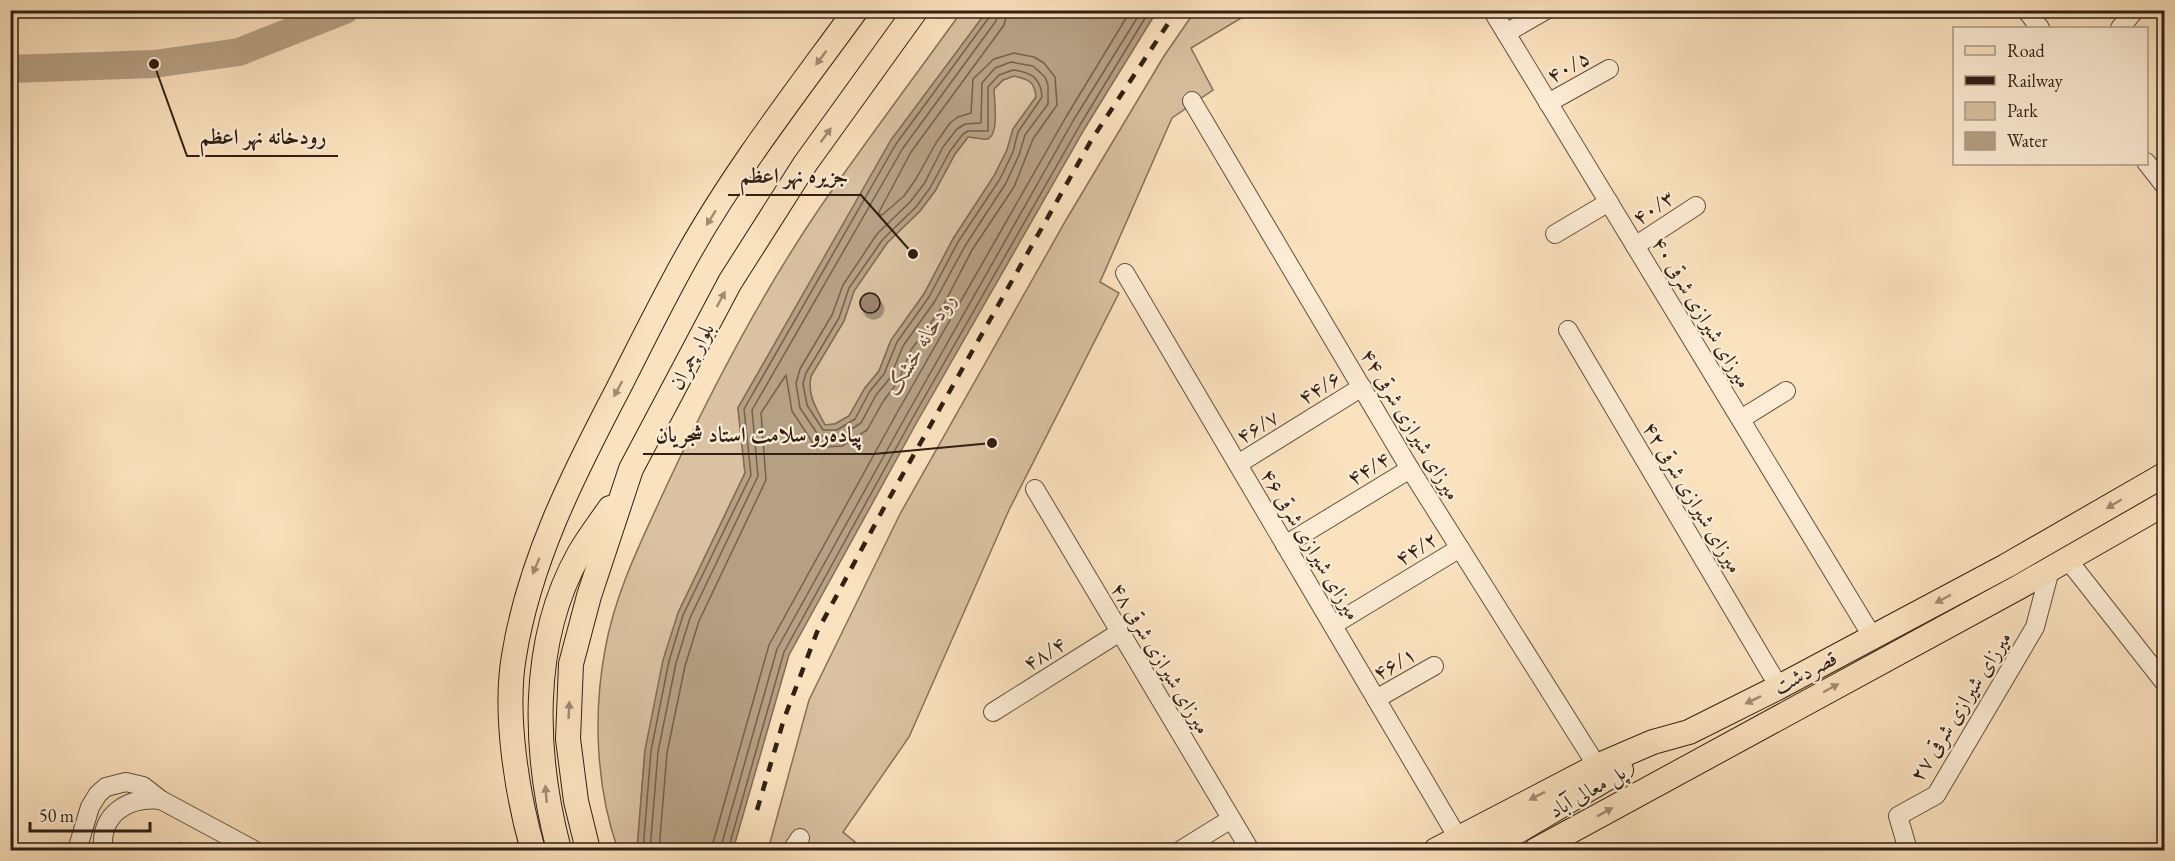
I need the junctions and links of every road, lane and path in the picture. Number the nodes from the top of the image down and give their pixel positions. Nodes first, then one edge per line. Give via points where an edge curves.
1 (856, 10) edge
2 (916, 10) edge
3 (1492, 10) edge
4 (1546, 10) edge
5 (2026, 10) edge
6 (2135, 10) edge
7 (2039, 27) edge
8 (2121, 27) edge
9 (1506, 33) junction
10 (1609, 69) dead end
11 (1192, 101) dead end
12 (1548, 103) junction
13 (2148, 165) edge
14 (2164, 185) edge
15 (1609, 202) junction
16 (1696, 206) dead end
17 (1555, 234) dead end
18 (1635, 246) junction
19 (1125, 273) dead end
20 (1568, 330) dead end
21 (1362, 387) junction
22 (1786, 391) dead end
23 (1741, 419) junction
24 (1300, 426) joint
25 (1238, 464) junction
26 (1410, 469) junction
27 (2164, 475) edge
28 (628, 482) junction
29 (1035, 489) dead end
30 (2164, 504) edge
31 (1286, 544) junction
32 (1460, 548) junction
33 (2059, 565) junction
34 (1333, 625) junction
35 (1120, 632) junction
36 (1872, 636) junction
37 (1434, 666) dead end
38 (2164, 682) edge
39 (1779, 687) junction
40 (1376, 699) junction
41 (993, 712) dead end
42 (1689, 732) joint
43 (1596, 776) junction
44 (161, 800) junction
45 (1231, 819) junction
46 (1458, 838) junction
47 (77, 850) edge
48 (103, 850) edge
49 (254, 850) edge
50 (533, 850) edge
51 (559, 850) edge
52 (588, 850) edge
53 (1182, 850) edge
54 (1250, 850) edge
55 (1436, 850) edge
56 (1486, 850) edge
57 (1536, 850) edge
58 (1908, 850) edge

1 -> 50 main road via 764,135 687,256 587,449 530,582 513,658 512,733 522,814
28 -> 2 main road, بلوار چمران via 631,469 730,282 805,164
3 - 9 street, ۴۰ میرزای شیرازی شرقی
4 - 9 street
5 - 7 street
6 - 8 street
9 - 12 street, ۴۰ میرزای شیرازی شرقی
10 - 12 street, ۴۰/۵
11 - 21 street, ۴۴ میرزای شیرازی شرقی
12 - 15 street, ۴۰ میرزای شیرازی شرقی
13 - 14 street
15 - 17 street
15 - 18 street, ۴۰ میرزای شیرازی شرقی
16 - 18 street, ۴۰/۳
18 - 23 street, ۴۰ میرزای شیرازی شرقی
19 - 25 street, ۴۶ میرزای شیرازی شرقی
20 - 39 street, ۴۲ میرزای شیرازی شرقی
21 - 24 street, ۴۴/۶
21 - 26 street, ۴۴ میرزای شیرازی شرقی
22 - 23 street
23 - 36 street, ۴۰ میرزای شیرازی شرقی
24 - 25 street, ۴۶/۷
25 - 31 street, ۴۶ میرزای شیرازی شرقی
26 - 31 street, ۴۴/۴
26 - 32 street, ۴۴ میرزای شیرازی شرقی
27 -> 36 main road, قصردشت via 2006,566
51 -> 28 main road via 547,806 543,756 540,701 546,649 578,555
52 -> 28 main road, بلوار چمران via 576,801 568,739 571,664 589,596
29 - 35 street, ۴۸ میرزای شیرازی شرقی
30 - 33 main road, قصردشت
31 - 34 street, ۴۶ میرزای شیرازی شرقی
32 - 34 street, ۴۴/۲
32 - 43 street, ۴۴ میرزای شیرازی شرقی
33 - 38 street
57 -> 33 main road, قصردشت
33 - 58 street, ۲۷ میرزای شیرازی شرقی via 2035,627 1936,795 1898,816
34 - 40 street, ۴۶ میرزای شیرازی شرقی
35 - 41 street, ۴۸/۴
35 - 45 street, ۴۸ میرزای شیرازی شرقی
36 - 39 main road, قصردشت
37 - 40 street, ۴۶/۱
39 -> 42 main road, قصردشت
40 - 46 street, ۴۶ میرزای شیرازی شرقی
42 - 43 main road, پل معالی آباد
43 -> 46 main road
43 - 56 main road, پل معالی آباد
44 - 47 street via 143,786 126,782 106,787 90,807
44 - 48 street via 133,801 120,809 102,837
44 - 49 street
45 - 53 street
45 - 54 street, ۴۸ میرزای شیرازی شرقی
46 - 55 main road

